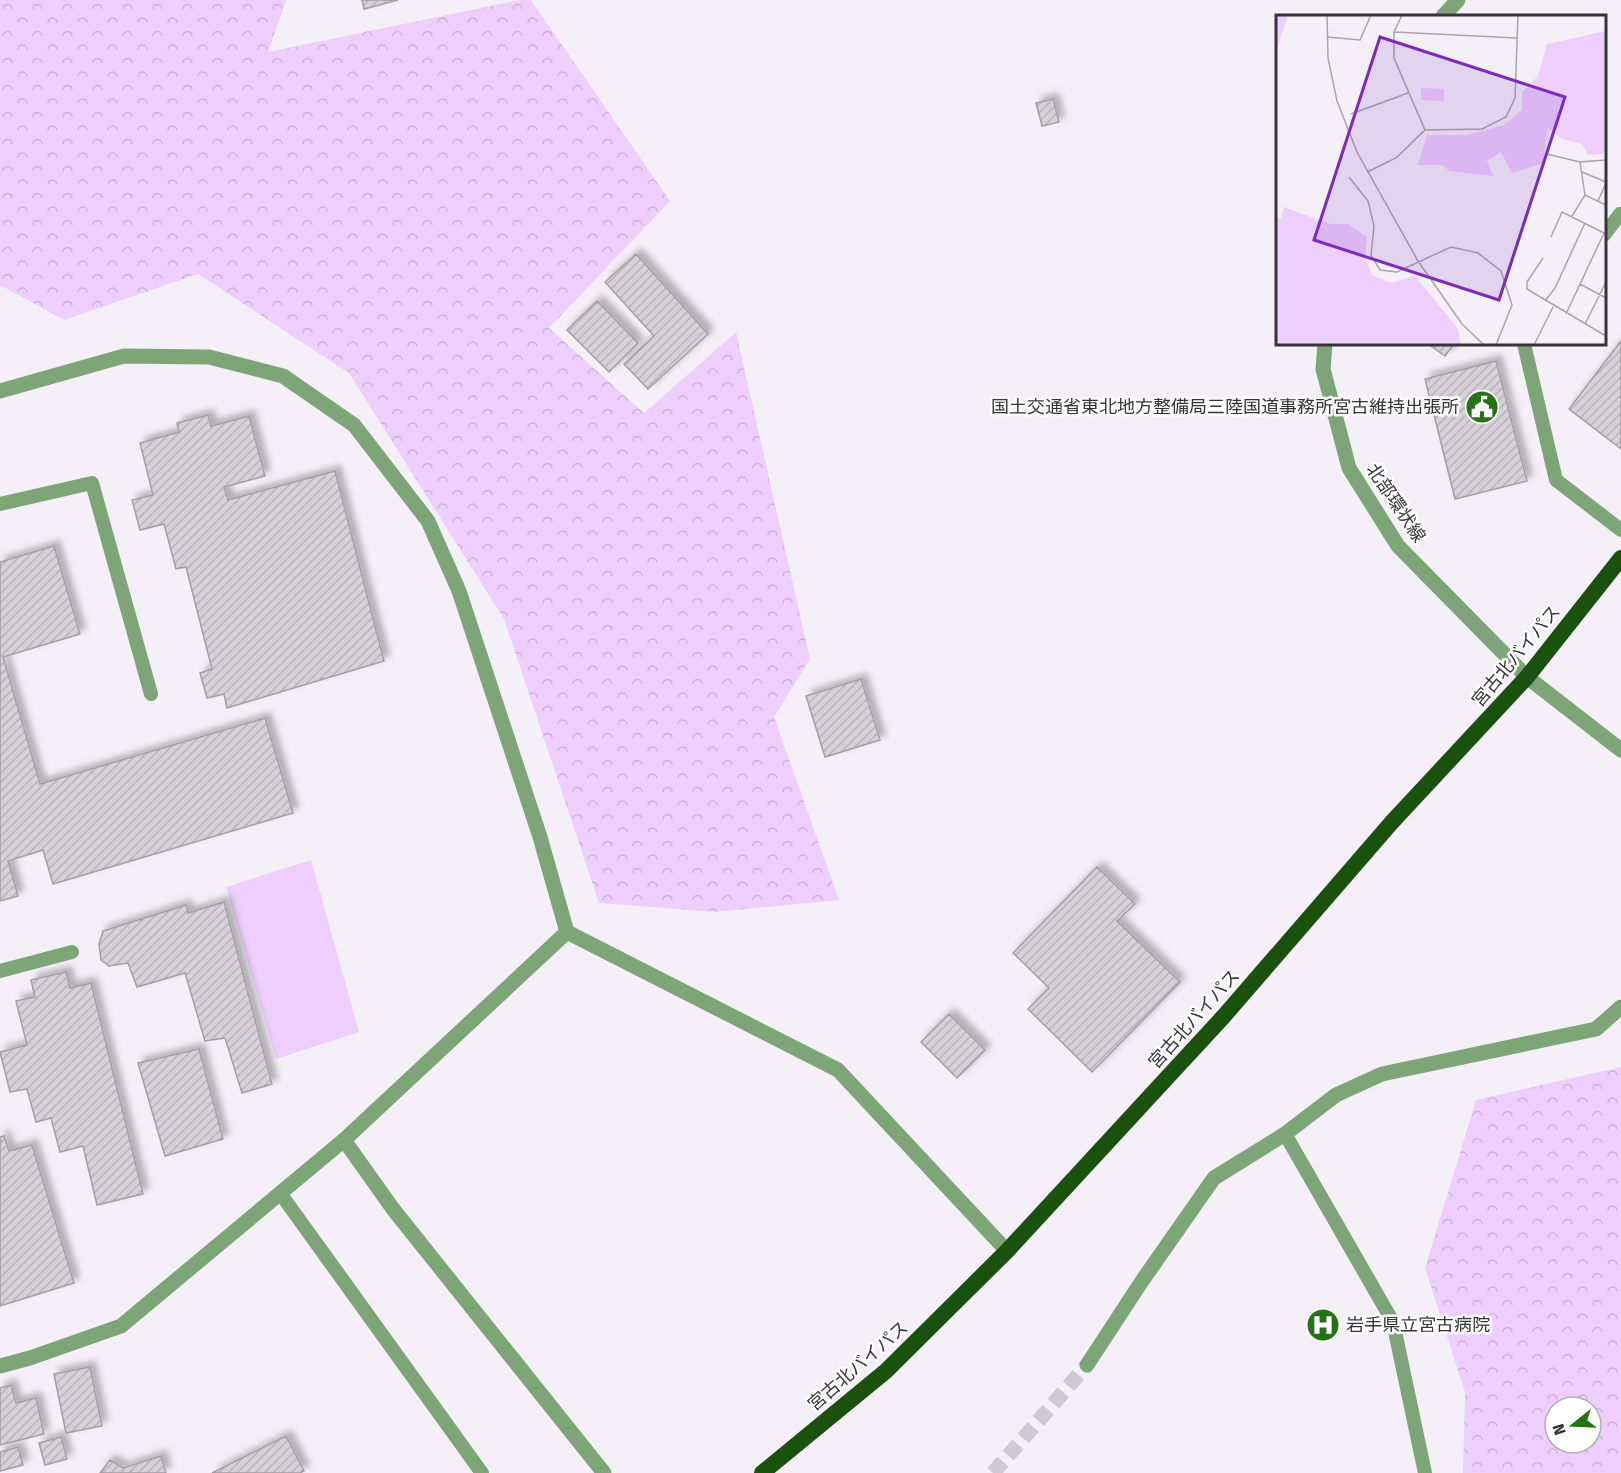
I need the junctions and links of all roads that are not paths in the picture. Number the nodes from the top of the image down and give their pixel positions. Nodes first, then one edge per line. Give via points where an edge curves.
1 (1458, 0) edge
2 (1444, 15) edge
3 (1620, 214) edge
4 (1606, 234) edge
5 (1325, 345) edge
6 (1524, 345) edge
7 (0, 391) edge
8 (0, 504) edge
9 (1621, 530) edge
10 (1621, 558) edge
11 (1527, 677) junction
12 (151, 694) dead end
13 (1621, 750) edge
14 (567, 932) junction
15 (72, 952) dead end
16 (0, 971) edge
17 (1621, 1007) edge
18 (1285, 1134) junction
19 (344, 1140) junction
20 (280, 1194) junction
21 (1007, 1251) junction
22 (1087, 1365) tunnel mouth
23 (0, 1366) edge
24 (482, 1473) edge
25 (604, 1473) edge
26 (762, 1473) edge
27 (1425, 1473) edge

1 - 2 street
3 - 4 lane
5 - 11 street, 北部環状線 via 1323,369 1349,468 1398,546
6 - 9 lane via 1556,480
7 - 14 street via 124,356 210,357 283,376 354,425 428,521 459,591
8 - 12 lane via 92,483
10 - 11 highway, 宮古北バイパス
11 - 13 street, 北部環状線
11 - 21 highway, 宮古北バイパス via 1392,822 1224,1016
14 - 19 street
14 - 21 street via 838,1070
15 - 16 lane
17 - 18 street via 1596,1029 1382,1074 1336,1095
18 - 22 street via 1214,1178
18 - 27 lane via 1394,1322
19 - 20 street
19 - 25 street via 393,1209
20 - 23 street via 121,1326
20 - 24 lane
21 - 26 highway, 宮古北バイパス via 886,1371

